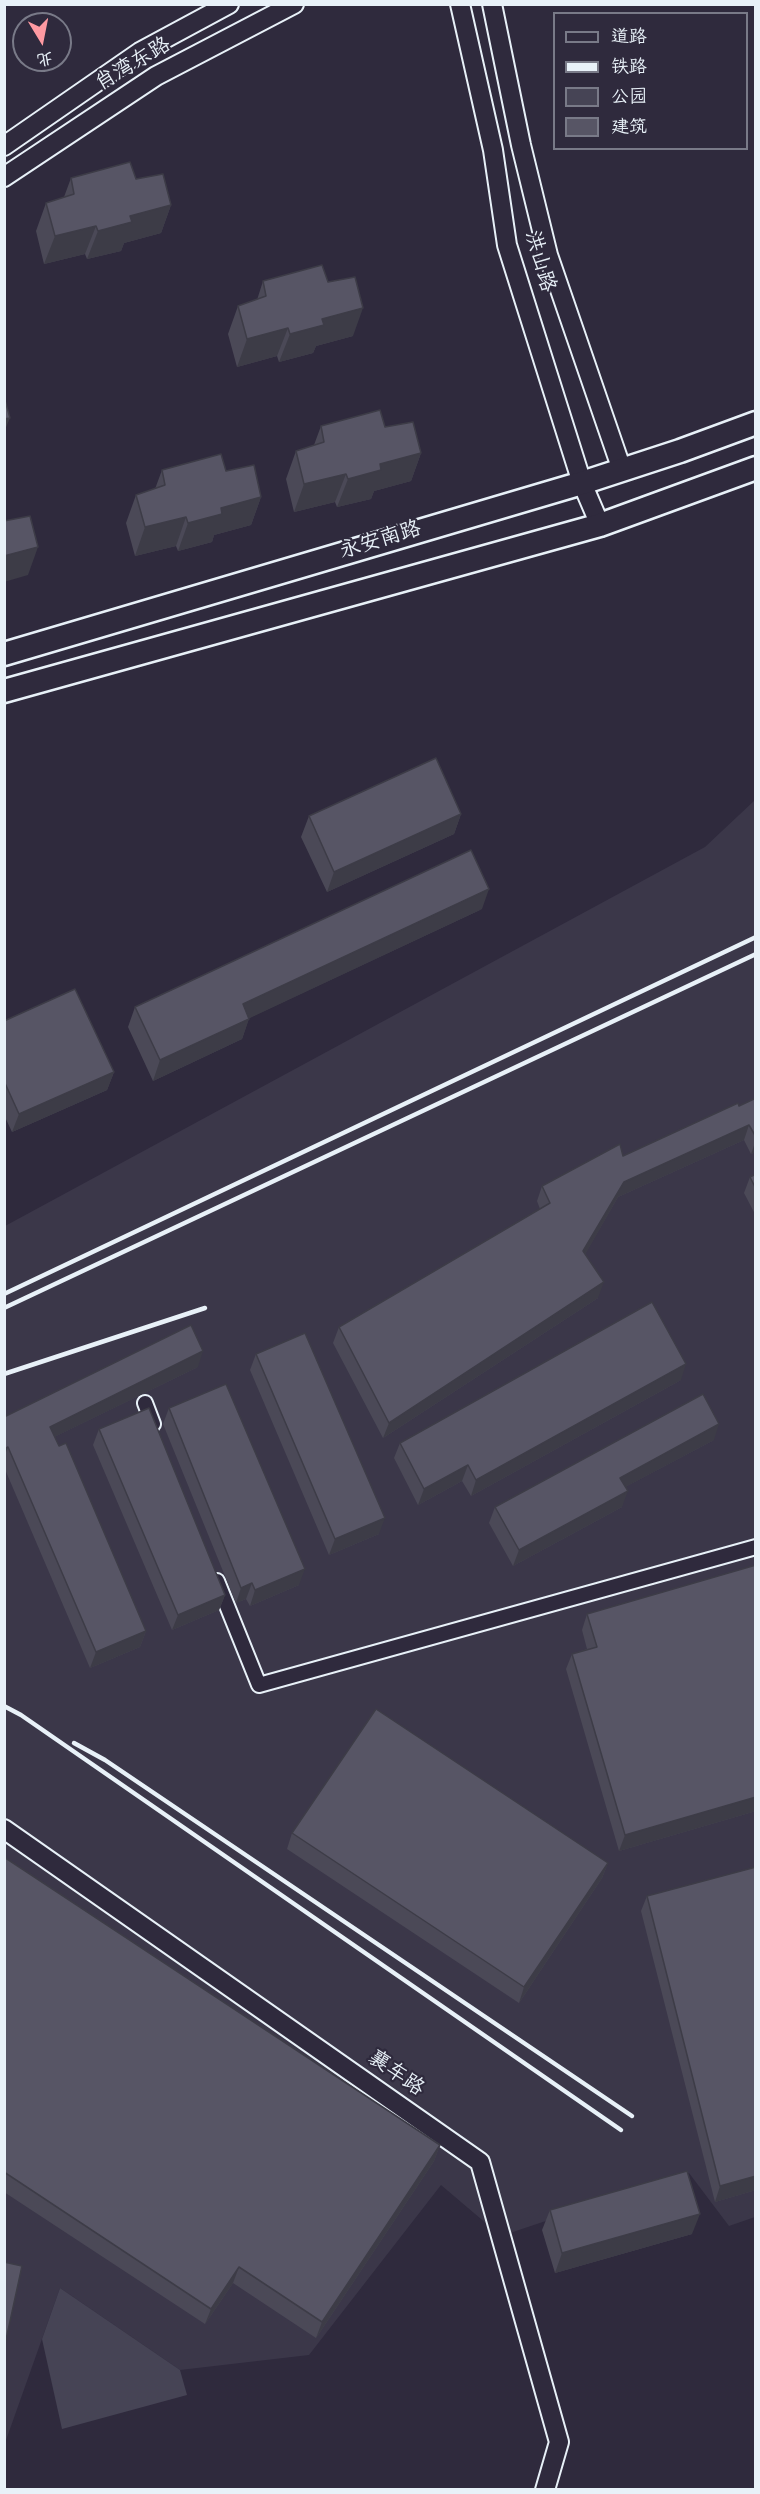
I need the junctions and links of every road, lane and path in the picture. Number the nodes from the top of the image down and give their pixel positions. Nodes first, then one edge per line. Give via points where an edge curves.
1 (229, 4) edge
2 (294, 4) edge
3 (460, 4) edge
4 (492, 4) edge
5 (4, 146) edge
6 (4, 177) edge
7 (756, 423) edge
8 (756, 468) edge
9 (622, 470) junction
10 (582, 483) junction
11 (600, 525) junction
12 (4, 654) edge
13 (4, 691) edge
14 (145, 1403) dead end
15 (158, 1436) edge
16 (756, 1547) edge
17 (212, 1568) edge
18 (4, 1829) edge
19 (545, 2490) edge

1 - 5 street, 肖湾东路 via 140,52
2 - 6 street, 肖湾东路 via 156,76
3 - 10 street, 洪山路 via 493,150 507,245
4 - 9 street, 洪山路 via 548,255
7 - 9 main road, 永安南路
8 - 11 main road, 永安南路
9 - 10 main road, 永安南路
10 - 11 street, 洪山路
10 - 12 main road, 永安南路
11 - 13 main road, 永安南路
14 - 15 street
16 - 17 street via 259,1685
18 - 19 street, 襄车路 via 480,2162 559,2442

